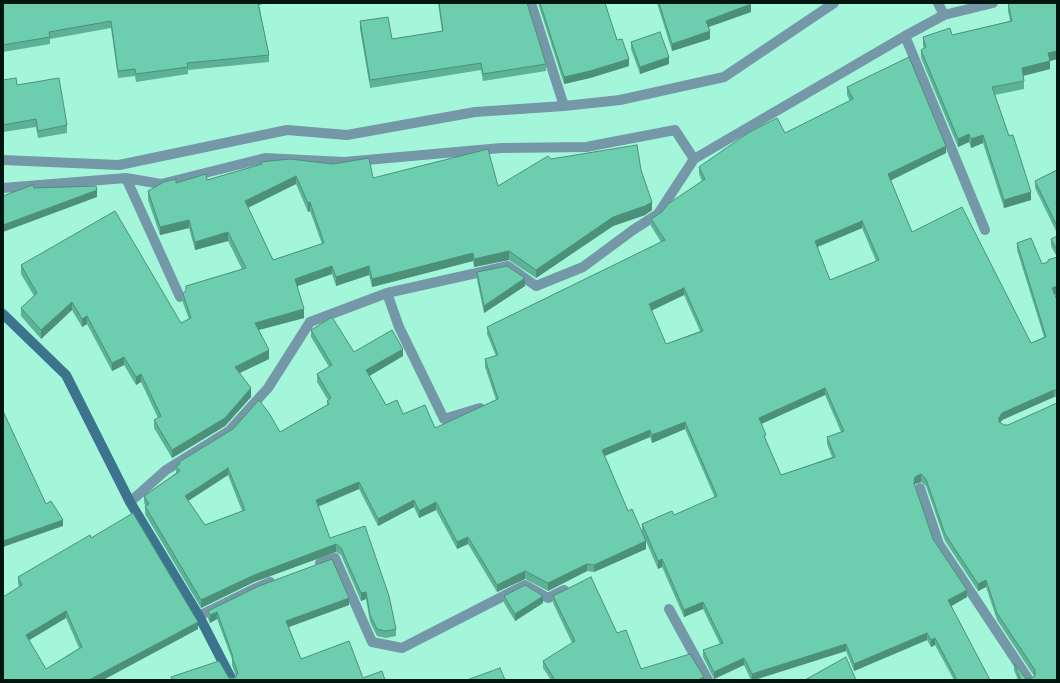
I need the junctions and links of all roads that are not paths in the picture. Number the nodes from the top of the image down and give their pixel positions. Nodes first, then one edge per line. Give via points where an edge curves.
1 (531, 3) edge
2 (834, 3) edge
3 (938, 3) edge
4 (993, 3) edge
5 (944, 15) junction
6 (905, 36) junction
7 (564, 106) junction
8 (694, 159) junction
9 (3, 160) edge
10 (126, 178) junction
11 (3, 188) edge
12 (985, 230) dead end
13 (387, 293) junction
14 (180, 297) dead end
15 (3, 314) edge
16 (480, 408) edge
17 (920, 488) edge
18 (130, 502) junction
19 (314, 566) edge
20 (277, 580) edge
21 (576, 584) edge
22 (669, 610) dead end
23 (199, 616) junction
24 (232, 680) edge
25 (708, 680) edge
26 (1029, 680) edge

1 - 7 street
2 - 7 street via 724,77 620,100
3 - 5 street
4 - 5 street
5 - 6 street
6 - 8 street
6 - 12 street
7 - 9 street via 475,112 347,135 287,130 119,165
8 - 10 street via 675,130 586,147 502,148 344,162 264,158 161,184
8 - 13 street via 658,214 583,267 536,286 508,266
10 - 11 street
10 - 14 street
13 - 16 street via 399,327 444,420
13 - 18 street via 310,322 268,388 229,430 166,470
15 - 18 street via 66,375
17 - 26 street via 939,544
18 - 23 street
19 - 21 street via 336,558 372,642 402,648 525,585 548,598
20 - 23 street
22 - 25 street
23 - 24 street

